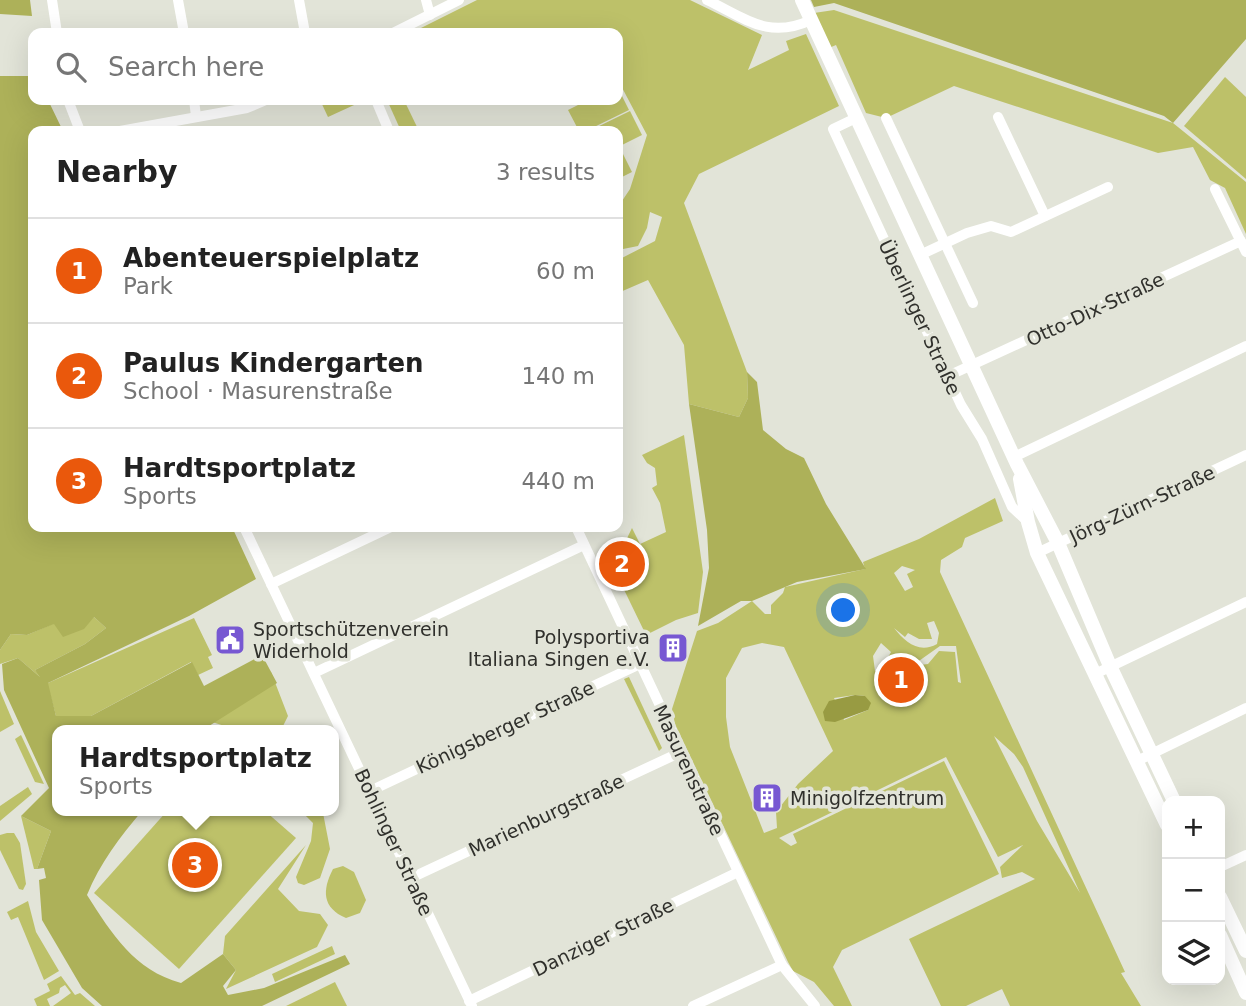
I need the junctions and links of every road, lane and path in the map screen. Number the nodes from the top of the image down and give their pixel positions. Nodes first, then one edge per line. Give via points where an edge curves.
1 (52, 0) edge
2 (178, 0) edge
3 (299, 0) edge
4 (426, 0) edge
5 (459, 0) edge
6 (707, 0) edge
7 (802, 0) edge
8 (430, 15) junction
9 (811, 20) junction
10 (56, 28) edge
11 (183, 28) edge
12 (304, 28) edge
13 (403, 28) edge
14 (70, 105) edge
15 (195, 105) edge
16 (254, 105) edge
17 (378, 105) edge
18 (196, 116) junction
19 (998, 117) dead end
20 (856, 118) junction
21 (886, 118) dead end
22 (78, 126) edge
23 (145, 126) edge
24 (387, 126) edge
25 (1108, 187) dead end
26 (1215, 189) dead end
27 (1045, 216) junction
28 (946, 245) junction
29 (1244, 246) edge
30 (920, 255) junction
31 (973, 303) dead end
32 (1246, 346) edge
33 (971, 366) junction
34 (948, 376) junction
35 (1246, 455) edge
36 (1016, 460) junction
37 (1028, 522) junction
38 (246, 532) edge
39 (380, 532) edge
40 (578, 532) edge
41 (1058, 543) junction
42 (584, 545) junction
43 (1037, 552) junction
44 (271, 584) junction
45 (1246, 602) edge
46 (640, 664) junction
47 (1110, 666) junction
48 (314, 673) junction
49 (1095, 674) junction
50 (1246, 708) edge
51 (339, 725) edge
52 (339, 726) edge
53 (681, 752) junction
54 (1152, 754) junction
55 (1137, 761) junction
56 (370, 791) junction
57 (1172, 796) edge
58 (1162, 814) edge
59 (1246, 855) edge
60 (1225, 865) edge
61 (736, 873) junction
62 (411, 878) junction
63 (1225, 907) edge
64 (1225, 942) edge
65 (1246, 951) edge
66 (782, 965) junction
67 (1241, 966) edge
68 (1246, 993) edge
69 (471, 1004) edge
70 (693, 1006) edge
71 (815, 1006) edge

1 - 10 street
2 - 11 street
3 - 12 street
4 - 8 street
5 - 8 street
6 - 9 street via 768,29
7 - 9 street, Überlinger Straße
8 - 13 street
9 - 20 street, Überlinger Straße
14 - 22 street
15 - 18 street
16 - 18 street
17 - 24 street
18 - 23 street
19 - 27 street
20 - 30 street, Überlinger Straße
20 - 34 street, Überlinger Straße via 833,129
21 - 28 street
25 - 27 street
26 - 29 street
27 - 28 street via 1011,232 992,226
28 - 30 street
28 - 31 street
29 - 33 street, Otto-Dix-Straße
30 - 33 street, Überlinger Straße
32 - 36 street
33 - 34 street, Otto-Dix-Straße
33 - 36 street, Überlinger Straße
34 - 37 street, Überlinger Straße via 1012,507
35 - 41 street, Jörg-Zürn-Straße
36 - 37 street, Überlinger Straße
36 - 41 street, Überlinger Straße
37 - 43 street, Überlinger Straße
38 - 44 street, Bohlinger Straße
39 - 44 street
40 - 42 street, Masurenstraße
41 - 43 street, Jörg-Zürn-Straße
41 - 47 street, Überlinger Straße
42 - 46 street, Masurenstraße
42 - 48 street
43 - 49 street, Überlinger Straße
44 - 48 street, Bohlinger Straße
45 - 47 street
46 - 53 street, Masurenstraße
46 - 56 street, Königsberger Straße
47 - 49 street
47 - 54 street, Überlinger Straße
48 - 51 street, Bohlinger Straße
49 - 55 street, Überlinger Straße
50 - 54 street
52 - 56 street, Bohlinger Straße
53 - 61 street, Masurenstraße
53 - 62 street, Marienburgstraße
54 - 55 street
54 - 57 street, Überlinger Straße
55 - 58 street, Überlinger Straße
56 - 62 street, Bohlinger Straße
59 - 60 street
61 - 66 street, Masurenstraße
61 - 69 street, Danziger Straße
62 - 69 street, Bohlinger Straße
63 - 65 street
64 - 67 street
66 - 70 street
66 - 71 street, Masurenstraße
67 - 68 street

